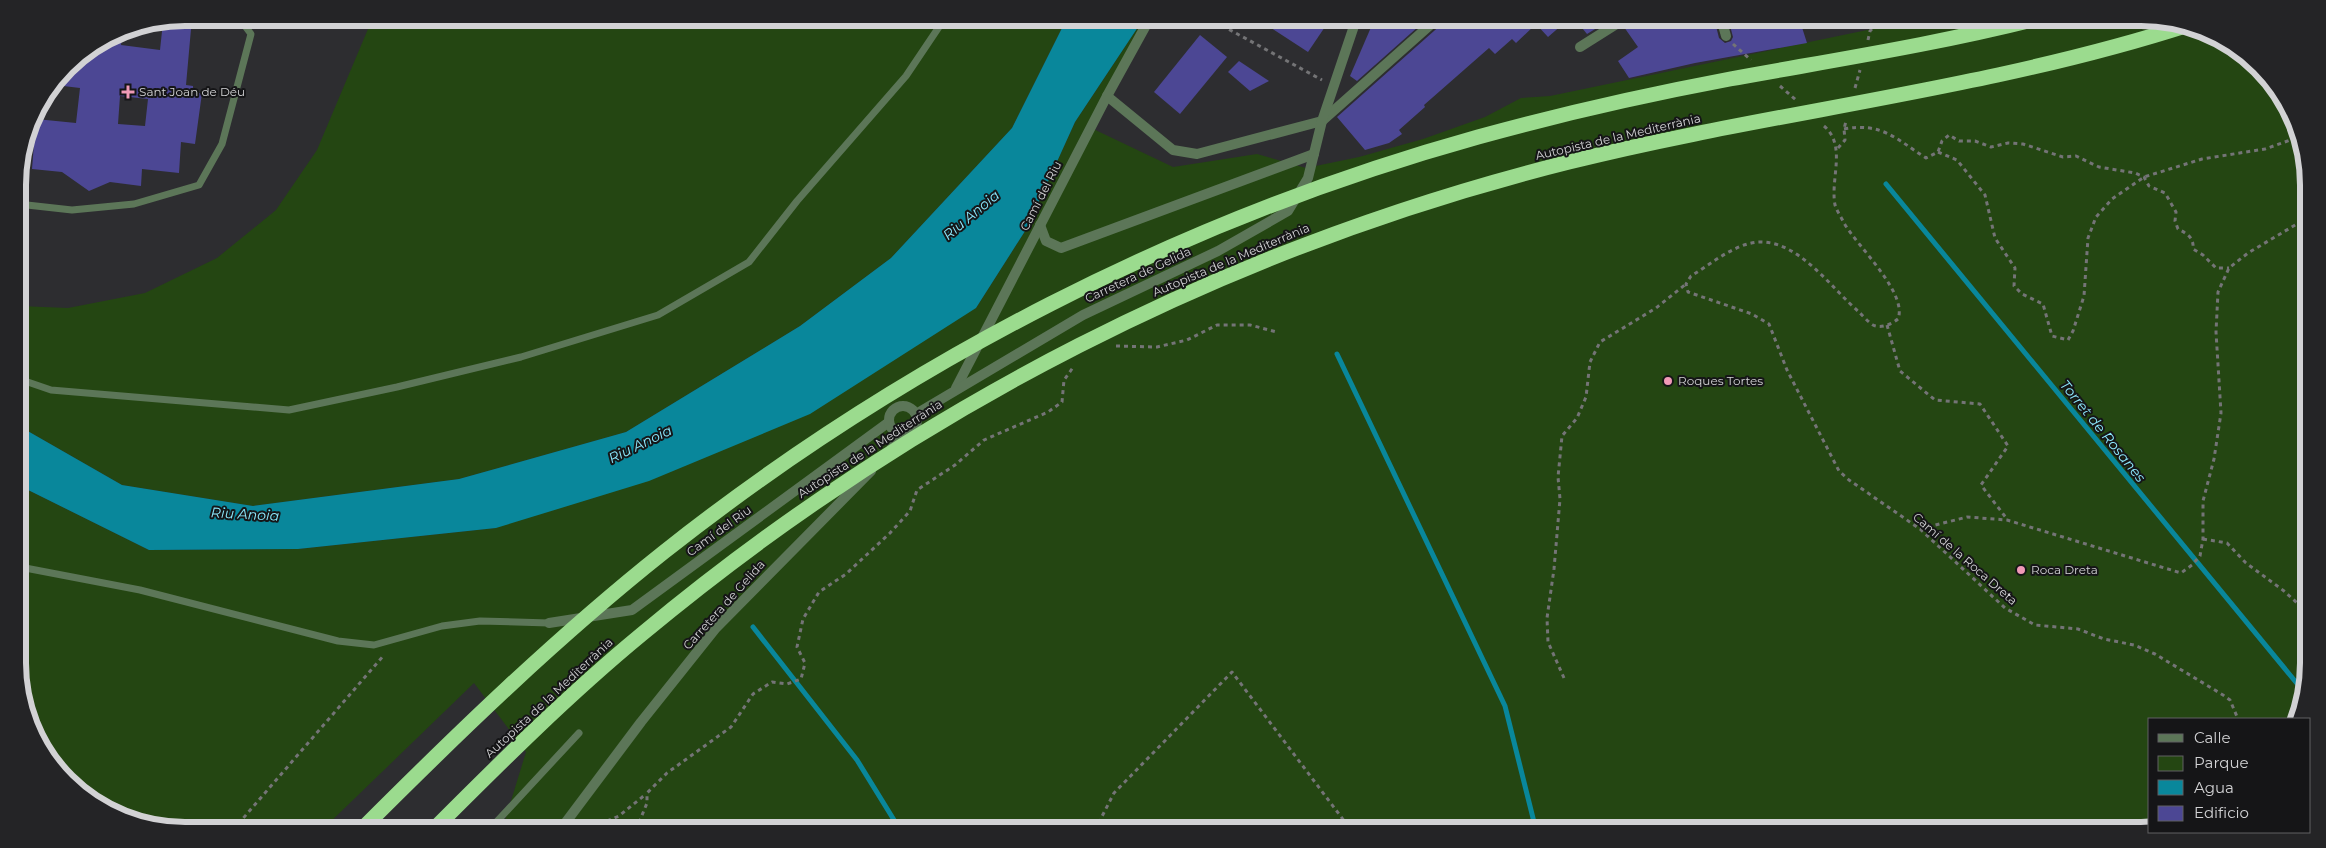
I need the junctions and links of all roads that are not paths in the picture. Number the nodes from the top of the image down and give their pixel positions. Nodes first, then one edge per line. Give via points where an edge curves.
1 (1356, 26) edge
2 (1429, 26) edge
3 (1613, 26) edge
4 (1723, 26) edge
5 (2004, 26) edge
6 (246, 27) edge
7 (939, 27) edge
8 (1145, 27) edge
9 (2171, 30) edge
10 (1726, 36) road end
11 (1580, 47) dead end
12 (1107, 96) junction
13 (1322, 121) junction
14 (1314, 154) junction
15 (199, 185) junction
16 (205, 191) dead end
17 (27, 205) edge
18 (1040, 225) junction
19 (27, 382) edge
20 (956, 388) junction
21 (916, 414) junction
22 (890, 422) junction
23 (904, 434) junction
24 (26, 568) edge
25 (549, 623) joint
26 (579, 732) dead end
27 (369, 822) edge
28 (441, 822) edge
29 (496, 822) edge
30 (566, 822) edge

1 - 13 street, Carretera de Gelida
2 - 13 street
3 - 11 street
4 - 10 street
5 - 27 highway via 1643,96 1474,138 1283,200 1068,295 953,357 850,419 700,525 566,634
6 - 15 lane via 251,34 222,144
7 - 19 lane via 906,76 797,201 749,262 658,315 521,357 289,410 50,390
8 - 12 street, Camí del Riu
9 - 28 highway, Autopista de la Mediterrània via 2032,68 1948,87 1571,161 1315,240 1192,291 1076,346 994,390 918,434 811,504 647,629 509,754
12 - 13 street via 1172,150 1198,154
12 - 18 street, Camí del Riu
13 - 14 street, Carretera de Gelida
14 - 18 street via 1061,248 1046,241
14 - 20 street, Carretera de Gelida via 1308,178 1288,211 1218,251 1083,315
15 - 16 lane
15 - 17 lane via 125,205 72,210
18 - 20 street, Camí del Riu
20 - 21 street, Carretera de Gelida
21 - 22 street via 909,408 900,407 892,413
21 - 23 street via 916,428
22 - 23 street via 894,431
22 - 25 street, Camí del Riu via 632,610
23 - 30 street, Carretera de Gelida via 862,481 716,628
24 - 25 lane via 140,590 338,641 374,644 442,626 480,621
26 - 29 lane

